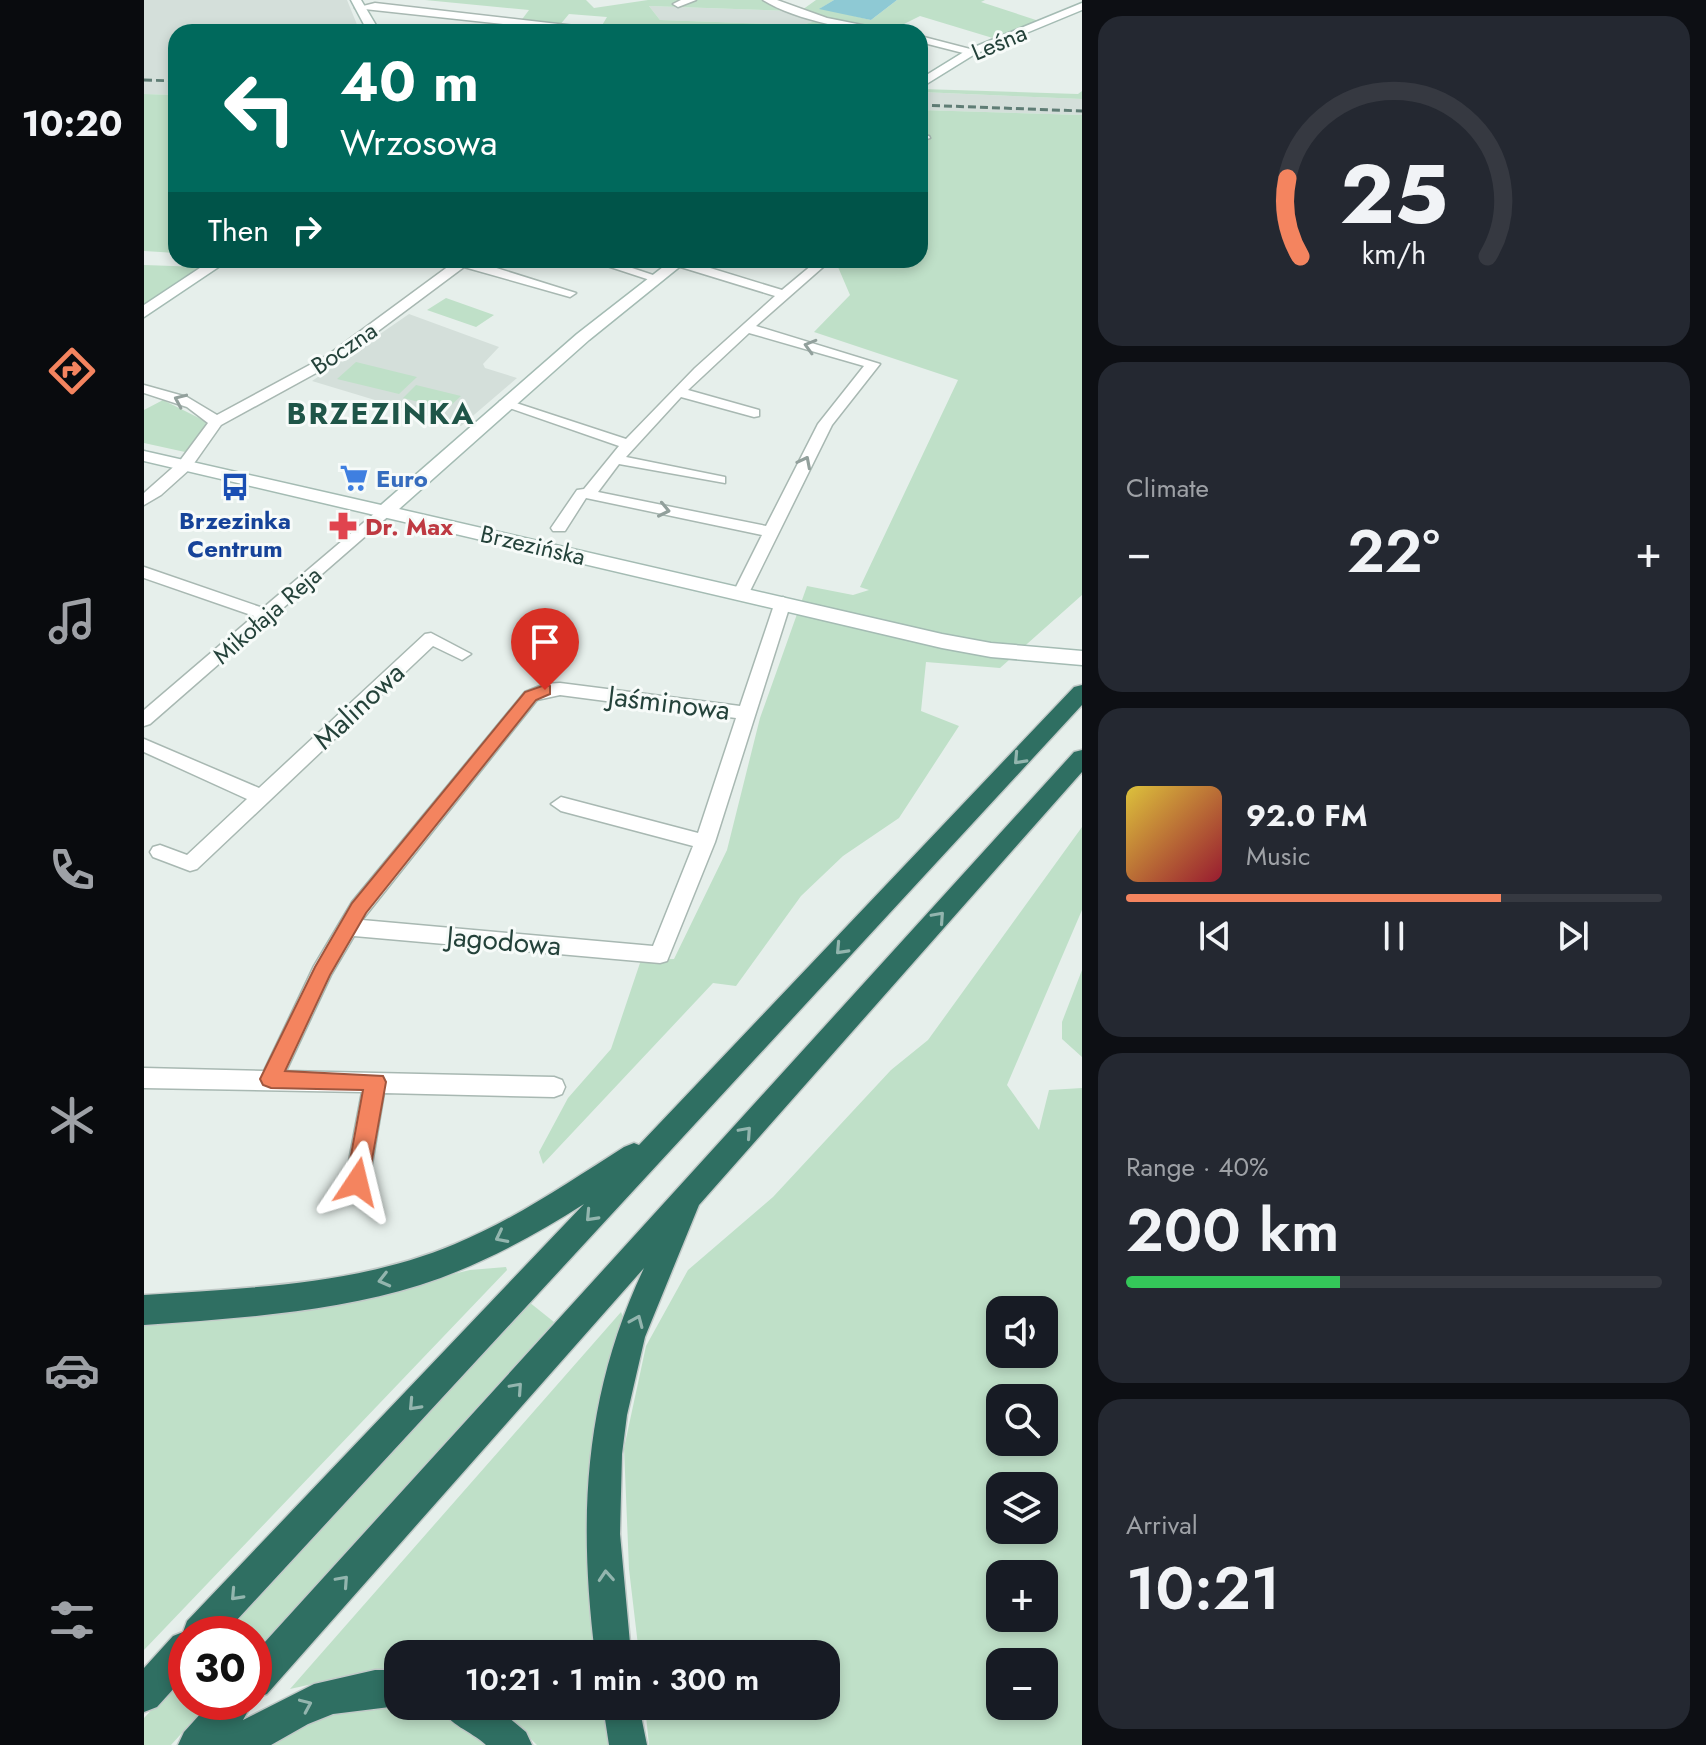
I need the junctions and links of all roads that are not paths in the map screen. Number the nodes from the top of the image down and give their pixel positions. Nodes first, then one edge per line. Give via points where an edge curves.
1 (691, 0) edge
2 (768, 0) edge
3 (358, 4) edge
4 (678, 4) dead end
5 (1082, 6) edge
6 (369, 24) edge
7 (532, 24) edge
8 (847, 24) edge
9 (928, 41) edge
10 (971, 52) junction
11 (928, 79) edge
12 (210, 268) edge
13 (455, 268) edge
14 (487, 268) edge
15 (622, 268) edge
16 (670, 268) edge
17 (702, 268) edge
18 (816, 268) edge
19 (656, 278) junction
20 (570, 293) dead end
21 (785, 295) junction
22 (144, 312) edge
23 (747, 328) junction
24 (144, 389) edge
25 (680, 392) junction
26 (505, 404) junction
27 (754, 413) dead end
28 (215, 422) junction
29 (627, 444) junction
30 (144, 456) edge
31 (614, 459) junction
32 (187, 466) junction
33 (720, 480) dead end
34 (585, 493) junction
35 (144, 500) edge
36 (387, 510) junction
37 (559, 528) dead end
38 (770, 532) junction
39 (144, 572) edge
40 (741, 593) junction
41 (783, 602) junction
42 (267, 615) junction
43 (919, 633) junction
44 (1082, 644) edge
45 (462, 654) dead end
46 (1082, 658) edge
47 (1077, 698) edge
48 (746, 713) junction
49 (144, 720) edge
50 (144, 745) edge
51 (1082, 758) edge
52 (261, 797) junction
53 (561, 804) dead end
54 (705, 842) junction
55 (160, 852) dead end
56 (347, 927) junction
57 (144, 1078) edge
58 (271, 1079) junction
59 (375, 1082) junction
60 (554, 1087) dead end
61 (663, 1138) junction
62 (357, 1182) dead end
63 (694, 1190) junction
64 (144, 1310) edge
65 (217, 1616) edge
66 (612, 1640) edge
67 (272, 1661) edge
68 (168, 1668) edge
69 (384, 1688) edge
70 (144, 1694) edge
71 (219, 1720) edge
72 (484, 1720) edge
73 (624, 1720) edge
74 (197, 1745) edge
75 (239, 1745) edge
76 (513, 1745) edge
77 (628, 1745) edge

1 - 4 street
2 - 8 street
3 - 6 street
3 - 7 street
5 - 10 street, Leśna
9 - 10 street
10 - 11 street, Leśna
12 - 22 street
13 - 28 street, Boczna via 333,358
14 - 20 street
15 - 19 street
16 - 19 street, Mikołaja Reja
17 - 21 street
18 - 21 street
19 - 26 street, Mikołaja Reja
21 - 23 street
23 - 25 street
38 -> 23 street via 825,424 873,364
28 -> 24 street via 180,400
25 - 27 street
25 - 29 street
26 - 29 street
26 - 36 street, Mikołaja Reja
28 - 32 street
29 - 31 street
30 - 32 street, Brzezińska
31 - 33 street
31 - 34 street
32 - 35 street
32 - 36 street, Brzezińska
34 - 37 street
34 -> 38 street
36 - 40 street, Brzezińska
36 - 42 street, Mikołaja Reja
38 - 40 street
39 - 42 street
40 - 41 street, Brzezińska
41 - 43 street, Brzezińska
41 - 48 street
42 - 49 street, Mikołaja Reja
43 - 44 street, Brzezińska
43 - 46 street, Brzezińska via 991,650
45 - 52 street, Malinowa via 431,638
47 -> 61 highway
48 - 54 street
48 - 56 street, Jaśminowa via 560,689 531,696
50 - 52 street
63 -> 51 highway
52 - 55 street, Malinowa via 190,864
53 - 54 street
54 - 56 street, Jagodowa via 660,955
56 - 58 street, Jaśminowa
57 - 58 street
58 - 59 street
59 - 60 street
59 - 62 street
61 -> 64 highway via 527,1223 459,1257 347,1289
61 -> 65 highway
66 -> 63 highway via 603,1538 610,1417 631,1334
67 -> 63 highway
68 - 70 highway
75 -> 69 highway via 333,1694
71 - 74 highway
72 - 76 highway
73 - 77 highway

